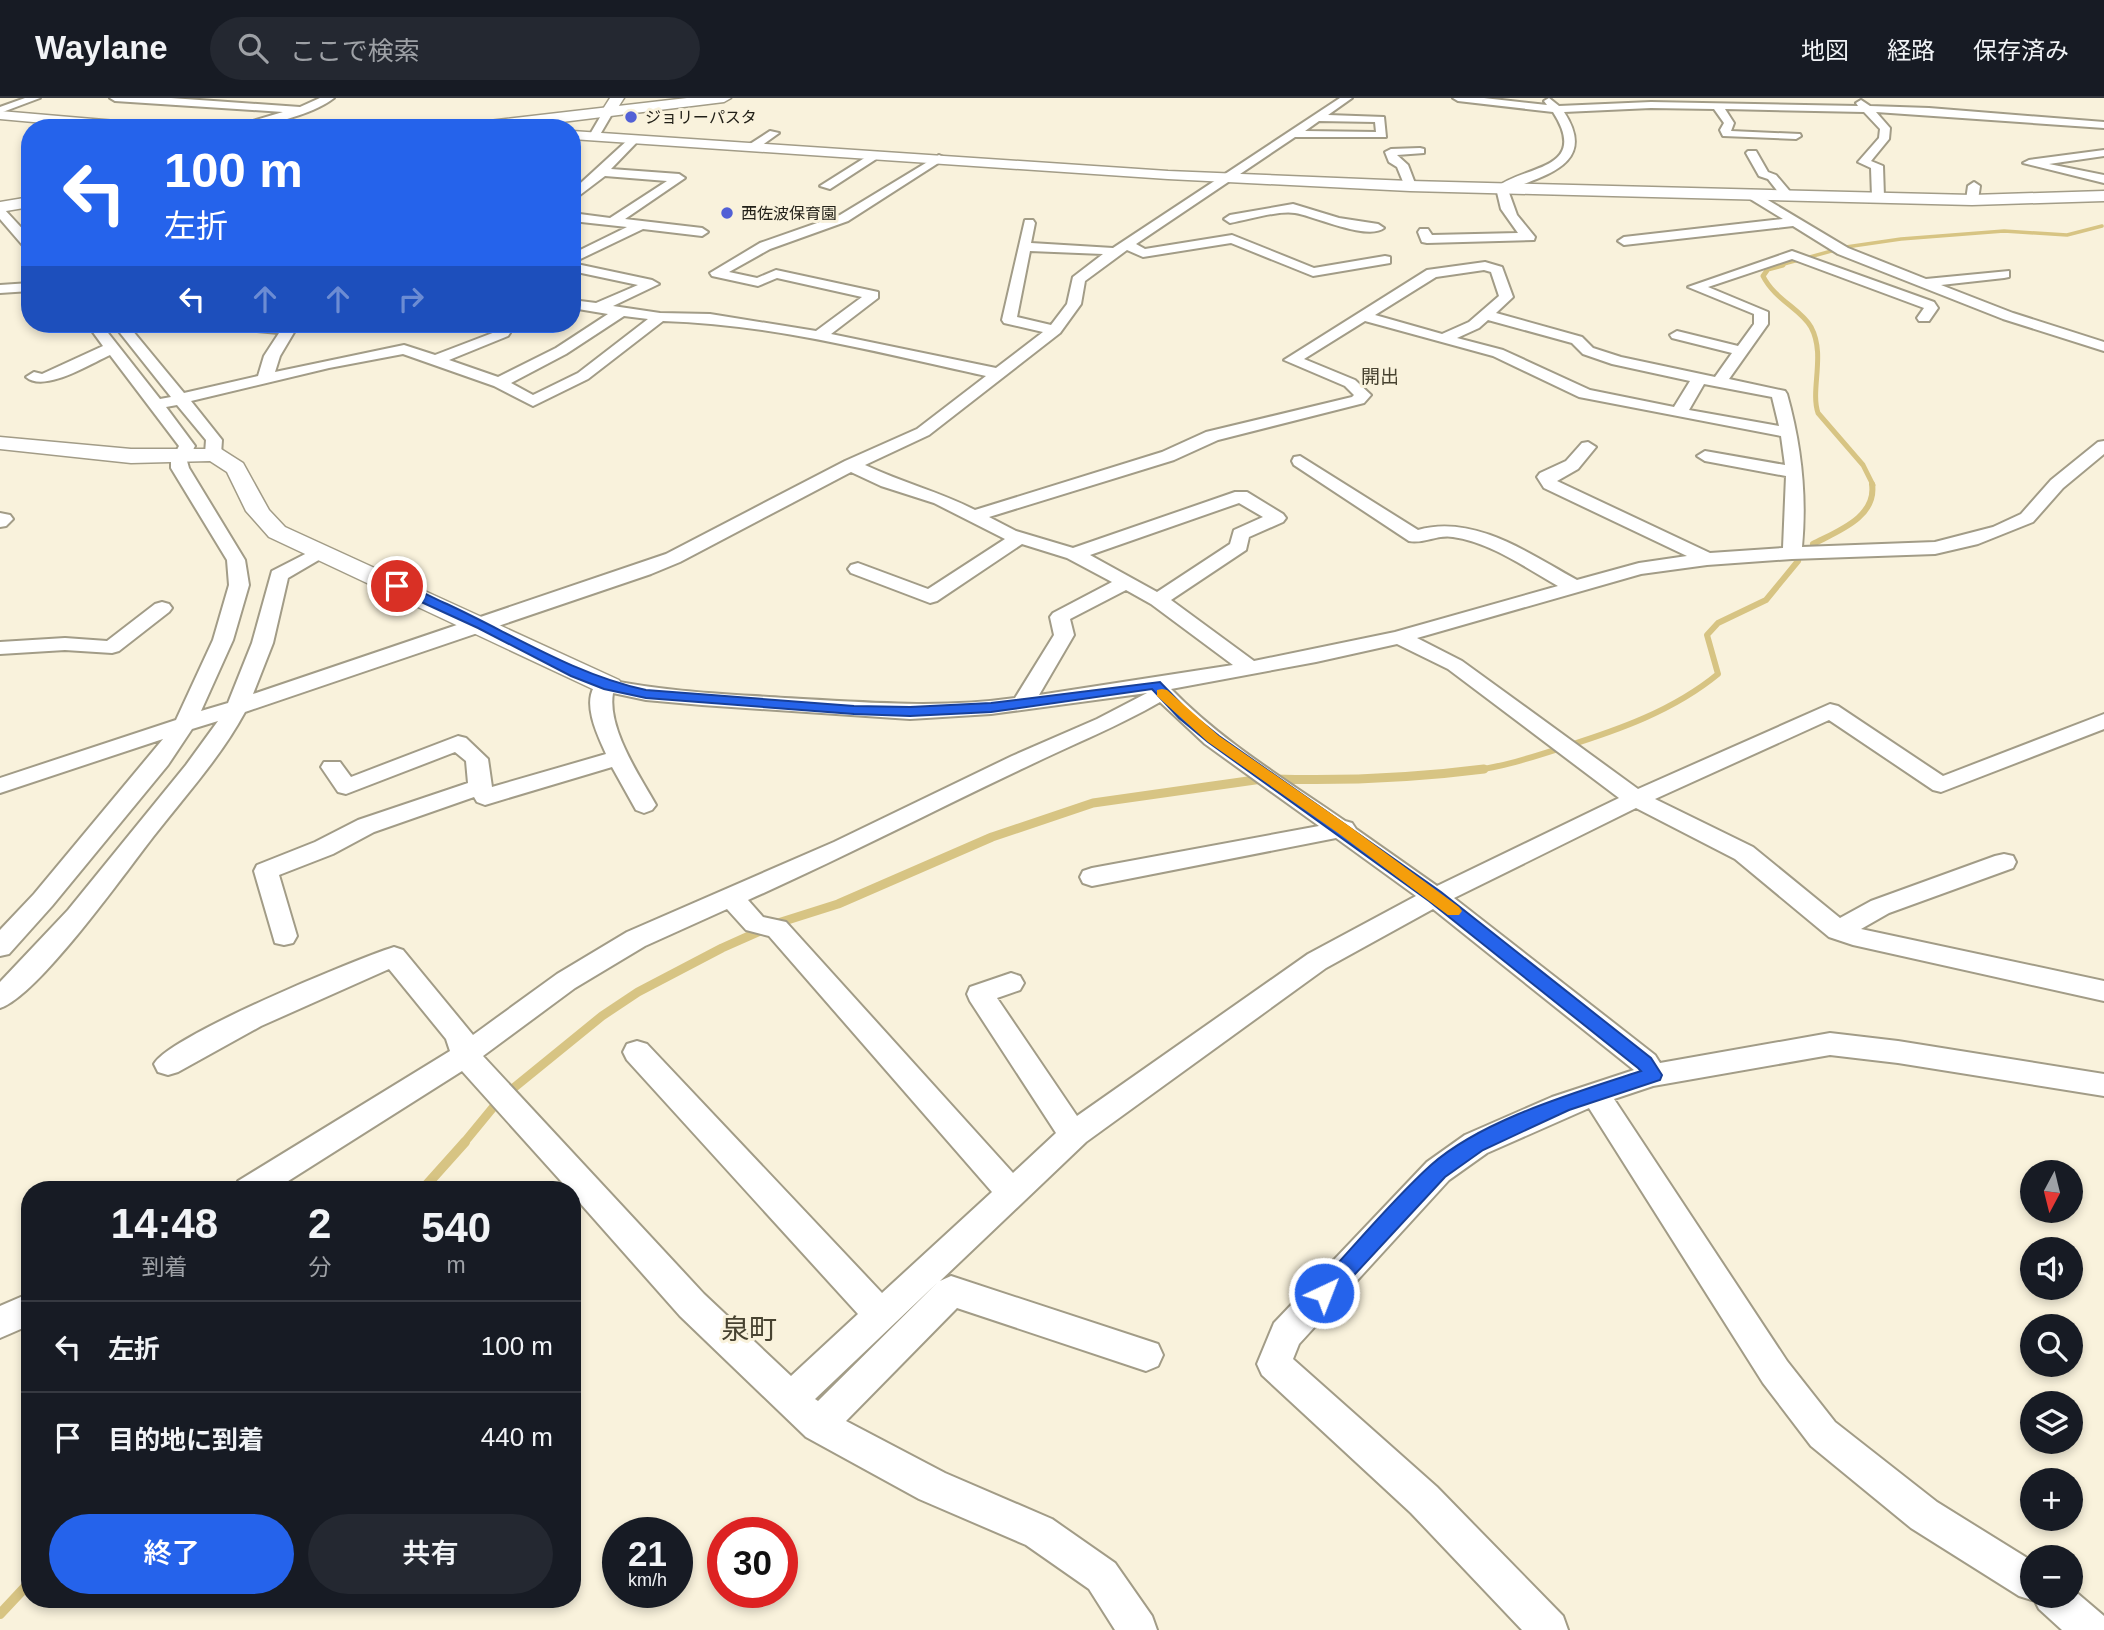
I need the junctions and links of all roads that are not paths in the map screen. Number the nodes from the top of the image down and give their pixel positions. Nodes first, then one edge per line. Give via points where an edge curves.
1 (36, 98) edge
2 (118, 98) edge
3 (329, 98) edge
4 (724, 98) edge
5 (1347, 98) edge
6 (1458, 98) edge
7 (1546, 98) edge
8 (1856, 98) edge
9 (614, 104) edge
10 (1717, 106) junction
11 (1558, 109) junction
12 (1866, 109) junction
13 (0, 110) edge
14 (304, 110) junction
15 (0, 116) edge
16 (1316, 118) junction
17 (38, 119) edge
18 (269, 119) edge
19 (533, 119) edge
20 (2104, 125) edge
21 (1728, 126) junction
22 (1785, 129) dead end
23 (774, 133) dead end
24 (1294, 134) junction
25 (581, 135) edge
26 (594, 136) junction
27 (1796, 136) dead end
28 (635, 139) junction
29 (754, 146) junction
30 (1420, 150) dead end
31 (1752, 153) dead end
32 (2104, 153) edge
33 (878, 154) junction
34 (939, 158) junction
35 (602, 173) junction
36 (1225, 177) junction
37 (2104, 179) edge
38 (826, 186) dead end
39 (1410, 187) junction
40 (1502, 188) junction
41 (581, 190) edge
42 (1751, 194) junction
43 (1301, 195) junction
44 (1787, 195) junction
45 (2104, 196) edge
46 (1878, 197) junction
47 (21, 206) edge
48 (0, 210) edge
49 (581, 218) edge
50 (1230, 219) dead end
51 (612, 222) junction
52 (1793, 222) junction
53 (1029, 223) dead end
54 (641, 225) junction
55 (1378, 228) dead end
56 (702, 232) dead end
57 (1424, 232) dead end
58 (21, 234) edge
59 (1624, 242) dead end
60 (1024, 247) junction
61 (1122, 248) junction
62 (1843, 251) junction
63 (581, 255) edge
64 (1385, 260) dead end
65 (1809, 261) junction
66 (581, 269) edge
67 (2004, 274) dead end
68 (1925, 282) junction
69 (21, 288) edge
70 (0, 289) edge
71 (581, 305) edge
72 (598, 307) junction
73 (622, 311) junction
74 (1485, 315) junction
75 (1363, 316) junction
76 (660, 317) junction
77 (1924, 318) dead end
78 (1055, 330) junction
79 (101, 333) edge
80 (127, 333) edge
81 (286, 333) edge
82 (503, 333) dead end
83 (1676, 335) dead end
84 (819, 336) junction
85 (1443, 339) junction
86 (2104, 347) edge
87 (112, 348) junction
88 (1742, 351) junction
89 (436, 360) junction
90 (1000, 374) junction
91 (34, 377) dead end
92 (265, 378) junction
93 (1699, 378) junction
94 (1719, 382) junction
95 (499, 383) junction
96 (180, 398) junction
97 (156, 405) junction
98 (1679, 413) junction
99 (1791, 433) junction
100 (0, 443) edge
101 (2104, 446) edge
102 (1588, 447) dead end
103 (183, 454) junction
104 (213, 454) junction
105 (1705, 456) dead end
106 (1300, 461) dead end
107 (851, 465) junction
108 (1794, 472) junction
109 (975, 516) junction
110 (1019, 538) junction
111 (1792, 553) junction
112 (320, 554) junction
113 (1074, 554) junction
114 (1707, 559) junction
115 (858, 569) dead end
116 (1126, 582) junction
117 (1573, 586) junction
118 (1158, 600) junction
119 (162, 608) dead end
120 (483, 625) junction
121 (1399, 637) junction
122 (0, 648) edge
123 (1249, 667) junction
124 (609, 686) junction
125 (1159, 689) junction
126 (1023, 703) junction
127 (236, 708) junction
128 (2104, 722) edge
129 (185, 724) junction
130 (620, 757) junction
131 (332, 767) dead end
132 (0, 786) edge
133 (480, 788) junction
134 (1636, 799) junction
135 (644, 805) dead end
136 (1343, 829) junction
137 (2004, 862) dead end
138 (1092, 877) dead end
139 (1435, 897) junction
140 (731, 898) junction
141 (1838, 930) junction
142 (284, 936) dead end
143 (0, 947) edge
144 (1011, 983) dead end
145 (2104, 991) edge
146 (0, 998) edge
147 (637, 1052) dead end
148 (465, 1055) junction
149 (167, 1064) dead end
150 (1653, 1075) junction
151 (2104, 1085) edge
152 (1596, 1095) junction
153 (1076, 1133) junction
154 (263, 1181) edge
155 (579, 1181) edge
156 (581, 1183) edge
157 (1012, 1193) junction
158 (21, 1312) edge
159 (881, 1315) junction
160 (0, 1322) edge
161 (1146, 1355) dead end
162 (789, 1400) junction
163 (818, 1425) junction
164 (2020, 1575) edge
165 (2066, 1608) edge
166 (1138, 1630) edge
167 (1549, 1630) edge
168 (2091, 1630) edge

1 - 13 street
2 - 14 street
3 - 14 street
4 - 9 main road
5 - 16 street
6 - 11 street
7 - 11 street
8 - 12 street
9 - 19 main road
9 - 26 street
10 - 11 street
10 - 12 street
10 - 21 street
11 - 40 street via 1567,125 1568,145 1562,162
12 - 20 street
12 - 46 street via 1885,128 1884,139 1864,162 1877,166
14 - 18 street
15 - 17 street
16 - 24 street
16 - 24 street via 1380,119 1382,135
21 - 22 street
21 - 27 street via 1727,134
23 - 29 street
24 - 36 street
25 - 26 street
26 - 28 street
28 - 29 street
28 - 35 street
29 - 33 street
30 - 39 street via 1391,152
31 - 44 street via 1763,174 1772,177
32 - 37 street via 2029,163
33 - 34 street
33 - 38 street
34 - 36 street
34 - 84 street via 844,218 765,246 717,273 758,282 776,274 873,295
35 - 41 street
35 - 51 street via 679,178
36 - 43 street
36 - 61 street
39 - 40 street
39 - 43 street
40 - 42 street
40 - 57 street via 1504,204 1515,224 1529,236 1427,239
42 - 44 street
42 - 52 street
43 - 50 street
43 - 55 street via 1337,222
44 - 46 street
45 - 46 street via 1973,193
47 - 48 main road
48 - 58 street
49 - 51 street
51 - 54 street
52 - 59 street
52 - 62 street
53 - 60 street
54 - 56 street
54 - 63 street
60 - 61 street
60 - 78 street via 1009,320
61 - 64 street via 1143,253 1232,239 1313,272
61 - 78 street via 1078,280 1074,304
62 - 65 street
62 - 68 street
65 - 77 street via 1929,305
65 - 88 street via 1792,255 1695,287 1761,312 1761,324
66 - 72 street via 652,285
67 - 68 street
68 - 86 street via 2008,316
69 - 70 street
71 - 72 street
72 - 73 street
73 - 76 street
73 - 95 street via 561,351
74 - 75 street via 1506,297 1497,270 1485,266 1432,273
74 - 85 street
74 - 93 street via 1577,340 1588,351 1617,362
75 - 85 street
75 - 109 street via 1293,360 1350,383 1363,395 1357,400 1212,436 1168,456
76 - 84 street via 710,318
76 - 95 street via 583,376 533,401
78 - 90 street
79 - 87 street
80 - 96 street
81 - 92 street
82 - 89 street
83 - 88 street
84 - 90 street
85 - 98 street via 1498,353 1585,394
87 - 91 street via 44,379
87 - 97 street
88 - 94 street
89 - 92 street via 404,349
89 - 95 street
90 - 107 street via 923,432
92 - 96 street
93 - 94 street
93 - 98 street
94 - 99 street via 1779,394
96 - 97 street
96 - 104 street via 214,440
97 - 103 street via 187,446
98 - 99 street
99 - 108 street
100 - 103 street via 131,456
101 - 111 street via 2057,484 2027,518 1999,531 1935,548
102 - 114 street via 1572,465 1546,477 1550,484
103 - 104 street
103 - 129 street via 180,468 236,561 239,585 223,640
104 - 112 street via 234,463 258,514 276,531
105 - 108 street
106 - 117 street via 1416,537 1443,530 1474,537
107 - 109 street
107 - 120 street via 644,570
108 - 111 street
109 - 110 street
110 - 113 street
110 - 115 street via 930,597
111 - 114 street
112 - 120 street
112 - 127 street via 279,575 257,655
113 - 116 street
113 - 118 street via 1241,496 1277,518 1240,534 1239,545
114 - 117 street via 1639,569
116 - 118 street
116 - 126 street via 1060,617 1064,635
117 - 121 street
118 - 123 street
119 - 122 street via 112,647
120 - 124 street
120 - 127 street
121 - 123 street
121 - 134 street via 1455,665
123 - 125 street
124 - 126 street via 646,694 854,710 950,711
124 - 130 street via 599,703
125 - 126 street
125 - 136 street via 1213,739
125 - 140 street via 1105,724
127 - 129 street
127 - 146 street via 70,925
128 - 134 street via 1941,785 1830,711
129 - 132 street
129 - 143 street via 160,760
130 - 133 street via 485,797
130 - 135 street
131 - 133 street via 346,787 458,743 477,759
133 - 142 street via 366,826 266,871
134 - 139 street
134 - 141 street via 1744,853
136 - 138 street
136 - 139 street
137 - 141 street via 1880,907
139 - 150 street via 1645,1063
139 - 153 street via 1317,961
140 - 148 street via 636,939 566,981
140 - 157 street via 755,924 777,929
141 - 145 street
144 - 153 street via 980,994
147 - 159 street
148 - 149 street via 459,1035 394,957 293,997
148 - 154 street
148 - 155 street
150 - 151 street via 1830,1044
150 - 152 street
152 - 164 street via 1775,1372 1823,1434 1924,1515
152 - 167 street via 1562,1105 1476,1144 1438,1171 1286,1334 1275,1364 1424,1500
153 - 157 street
156 - 162 street via 692,1305
157 - 159 street
158 - 160 street
159 - 162 street
161 - 163 street via 951,1291
162 - 163 street
163 - 166 street via 932,1486 1039,1532 1102,1576
165 - 168 street

